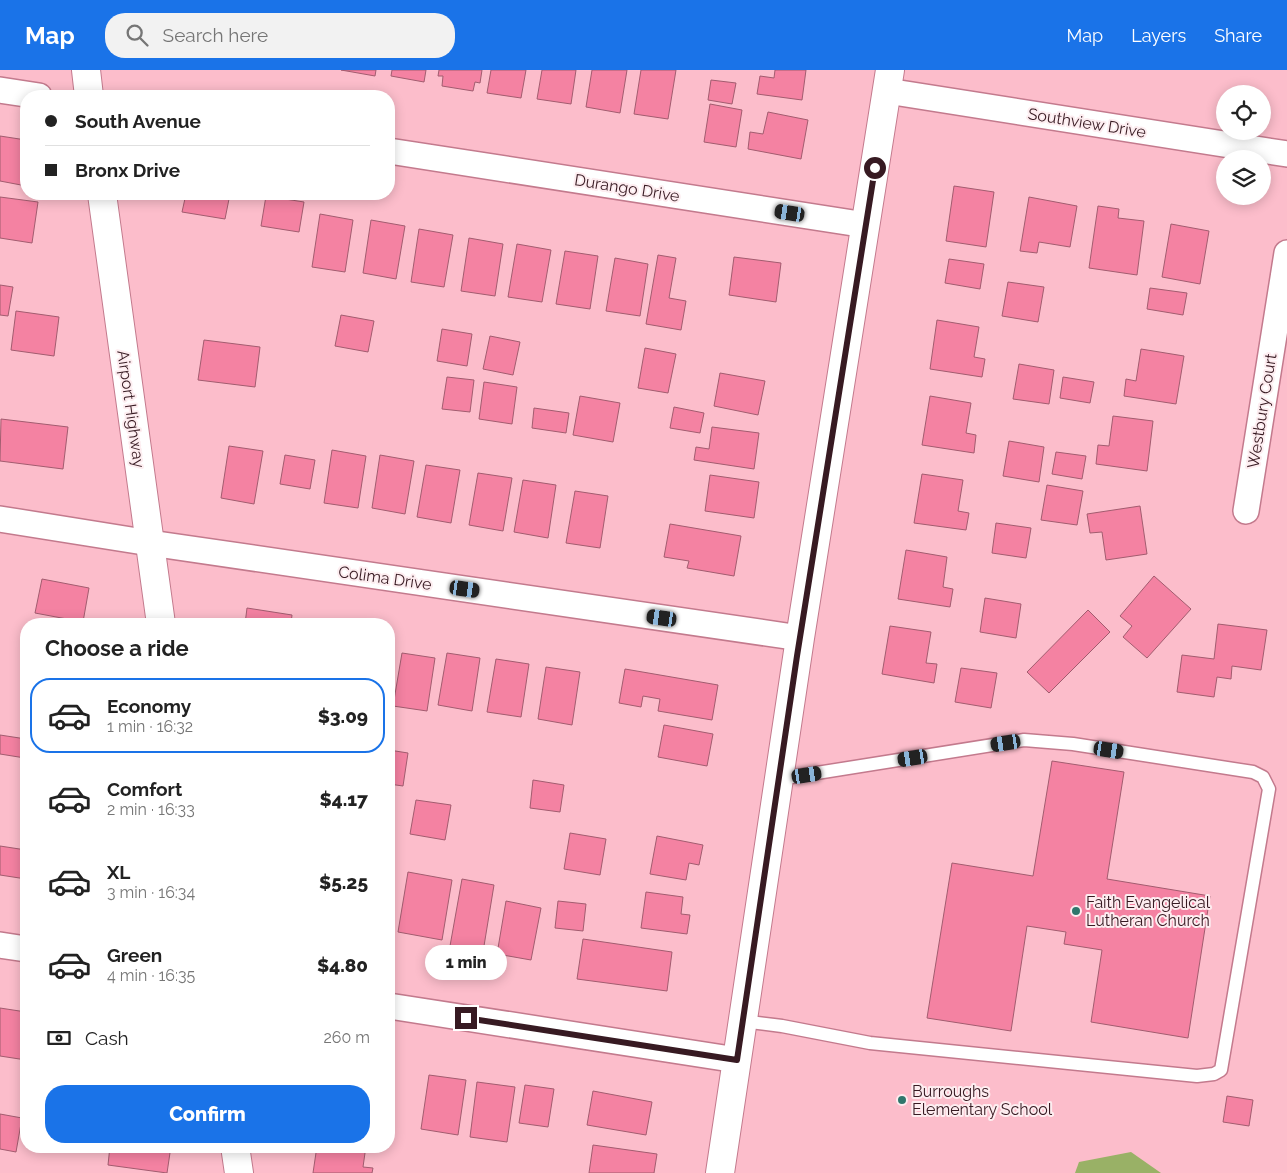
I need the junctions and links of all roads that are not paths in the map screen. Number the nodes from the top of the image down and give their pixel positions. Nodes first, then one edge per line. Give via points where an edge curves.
1 (86, 70) edge
2 (889, 81) edge
3 (0, 90) edge
4 (88, 90) edge
5 (20, 93) edge
6 (395, 152) edge
7 (1287, 154) edge
8 (103, 200) edge
9 (866, 225) junction
10 (1287, 253) edge
11 (1246, 511) dead end
12 (0, 520) edge
13 (150, 543) junction
14 (160, 618) edge
15 (800, 638) junction
16 (779, 779) junction
17 (0, 945) edge
18 (20, 948) edge
19 (395, 1007) edge
20 (742, 1021) junction
21 (737, 1060) junction
22 (236, 1153) edge
23 (238, 1173) edge
24 (720, 1173) edge

1 - 4 street
2 - 7 street, Southview Drive
2 - 9 street
3 - 5 street
6 - 9 street, Durango Drive
8 - 13 street, Airport Highway
9 - 15 street
10 - 11 street, Westbury Court
12 - 13 street, Colima Drive
13 - 14 street, Airport Highway
13 - 15 street, Colima Drive
15 - 16 street
16 - 20 street
16 - 20 lane via 1024,740 1073,744 1253,772 1269,789 1221,1070 1214,1074 1197,1076 870,1043
17 - 18 street
19 - 21 street
20 - 21 street
21 - 24 street
22 - 23 street

